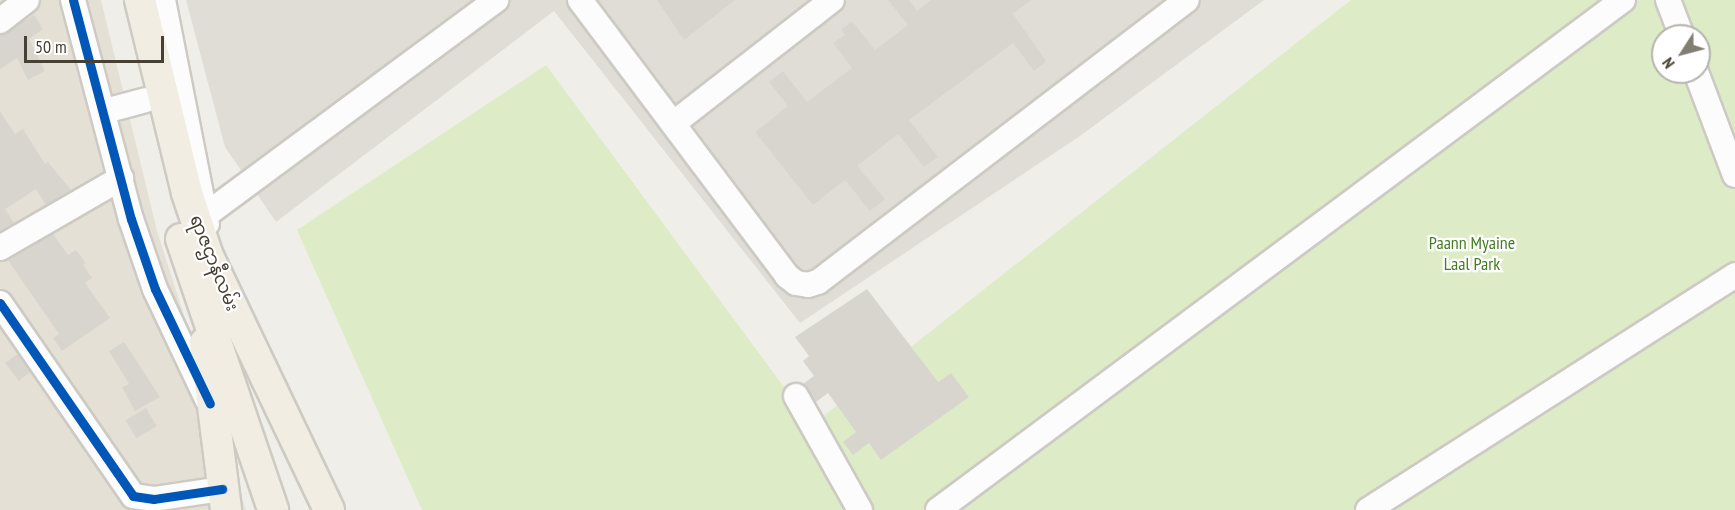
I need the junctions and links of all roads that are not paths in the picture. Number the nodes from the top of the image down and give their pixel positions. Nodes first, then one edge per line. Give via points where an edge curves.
1 (27, 0) edge
2 (73, 0) edge
3 (122, 0) edge
4 (140, 0) edge
5 (163, 0) edge
6 (496, 0) edge
7 (580, 0) edge
8 (832, 0) edge
9 (1186, 0) edge
10 (1623, 0) edge
11 (1668, 0) edge
12 (1160, 8) edge
13 (0, 21) edge
14 (1677, 24) edge
15 (1700, 84) edge
16 (146, 100) junction
17 (105, 111) junction
18 (674, 123) junction
19 (1735, 176) edge
20 (121, 178) junction
21 (207, 214) junction
22 (0, 248) edge
23 (208, 256) junction
24 (1735, 275) edge
25 (201, 300) junction
26 (0, 303) edge
27 (796, 396) dead end
28 (210, 404) junction
29 (224, 500) edge
30 (273, 510) edge
31 (330, 510) edge
32 (860, 510) edge
33 (938, 510) edge
34 (1368, 510) edge

1 - 13 street
2 - 17 street
3 - 16 main road, ရာဇဌာနီလမ်း
4 - 23 main road, ရာဇဌာနီလမ်း via 187,193
5 - 21 street
6 - 21 street
7 - 18 street
8 - 18 street
9 - 12 street
10 - 33 street
11 - 14 street
12 - 18 street via 818,282 808,285 796,283 788,276
15 - 19 street
16 - 17 street
16 - 25 main road, ရာဇဌာနီလမ်း via 169,199
17 - 20 street
20 - 22 street
20 - 28 street via 155,289
21 - 23 street
23 - 25 main road
23 - 31 main road, ရာဇဌာနီလမ်း
24 - 34 street
25 - 28 main road
25 - 30 main road, ရာဇဌာနီလမ်း
26 - 29 street via 133,496
27 - 32 street
28 - 29 main road

